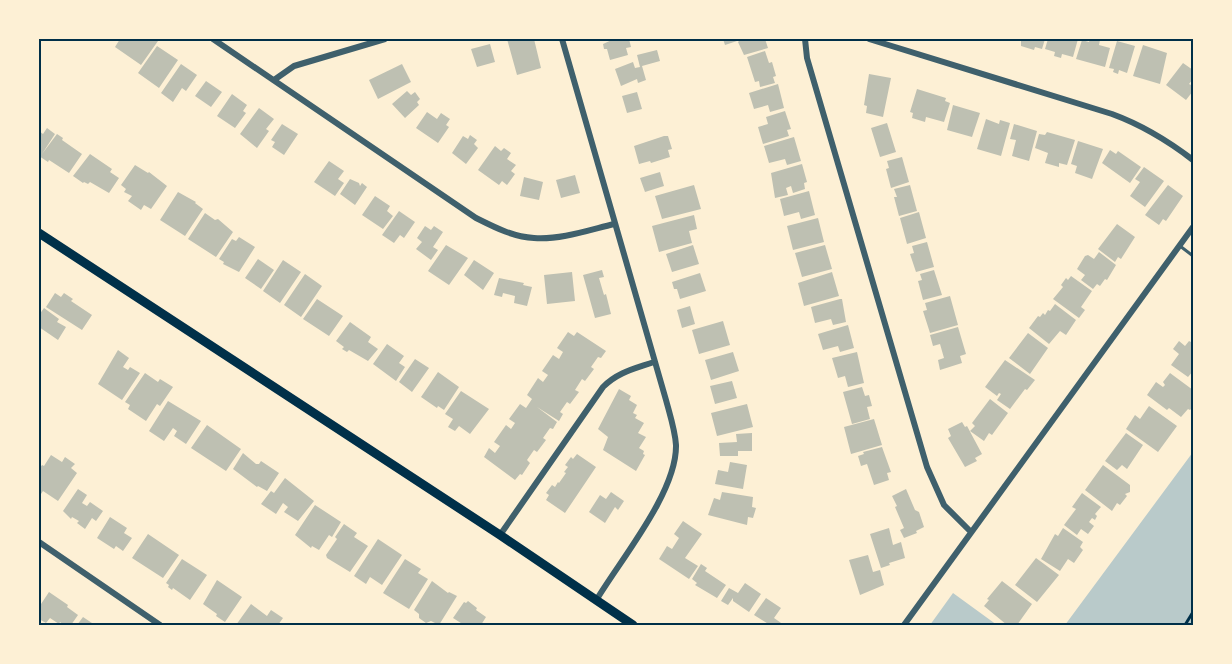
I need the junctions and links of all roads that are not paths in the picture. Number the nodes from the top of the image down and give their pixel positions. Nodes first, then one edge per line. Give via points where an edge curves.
1 (213, 39) edge
2 (385, 39) edge
3 (562, 39) edge
4 (805, 39) edge
5 (869, 39) edge
6 (274, 80) junction
7 (1193, 160) edge
8 (615, 224) junction
9 (1193, 227) edge
10 (39, 233) edge
11 (1180, 246) junction
12 (1193, 256) edge
13 (654, 362) junction
14 (971, 532) junction
15 (500, 535) junction
16 (39, 542) edge
17 (597, 599) junction
18 (160, 625) edge
19 (633, 625) edge
20 (904, 625) edge

1 - 6 street
2 - 6 street via 294,66
3 - 8 street
4 - 14 street via 807,58 927,467 944,505
5 - 7 street via 1112,114 1169,141
6 - 8 street via 497,229 541,238
8 - 13 street
9 - 11 street
10 - 15 main road
11 - 12 lane
11 - 14 street
13 - 15 street via 621,372 603,387
13 - 17 street via 673,429 674,464 663,497
14 - 20 street
15 - 17 main road
16 - 18 street
17 - 19 main road

